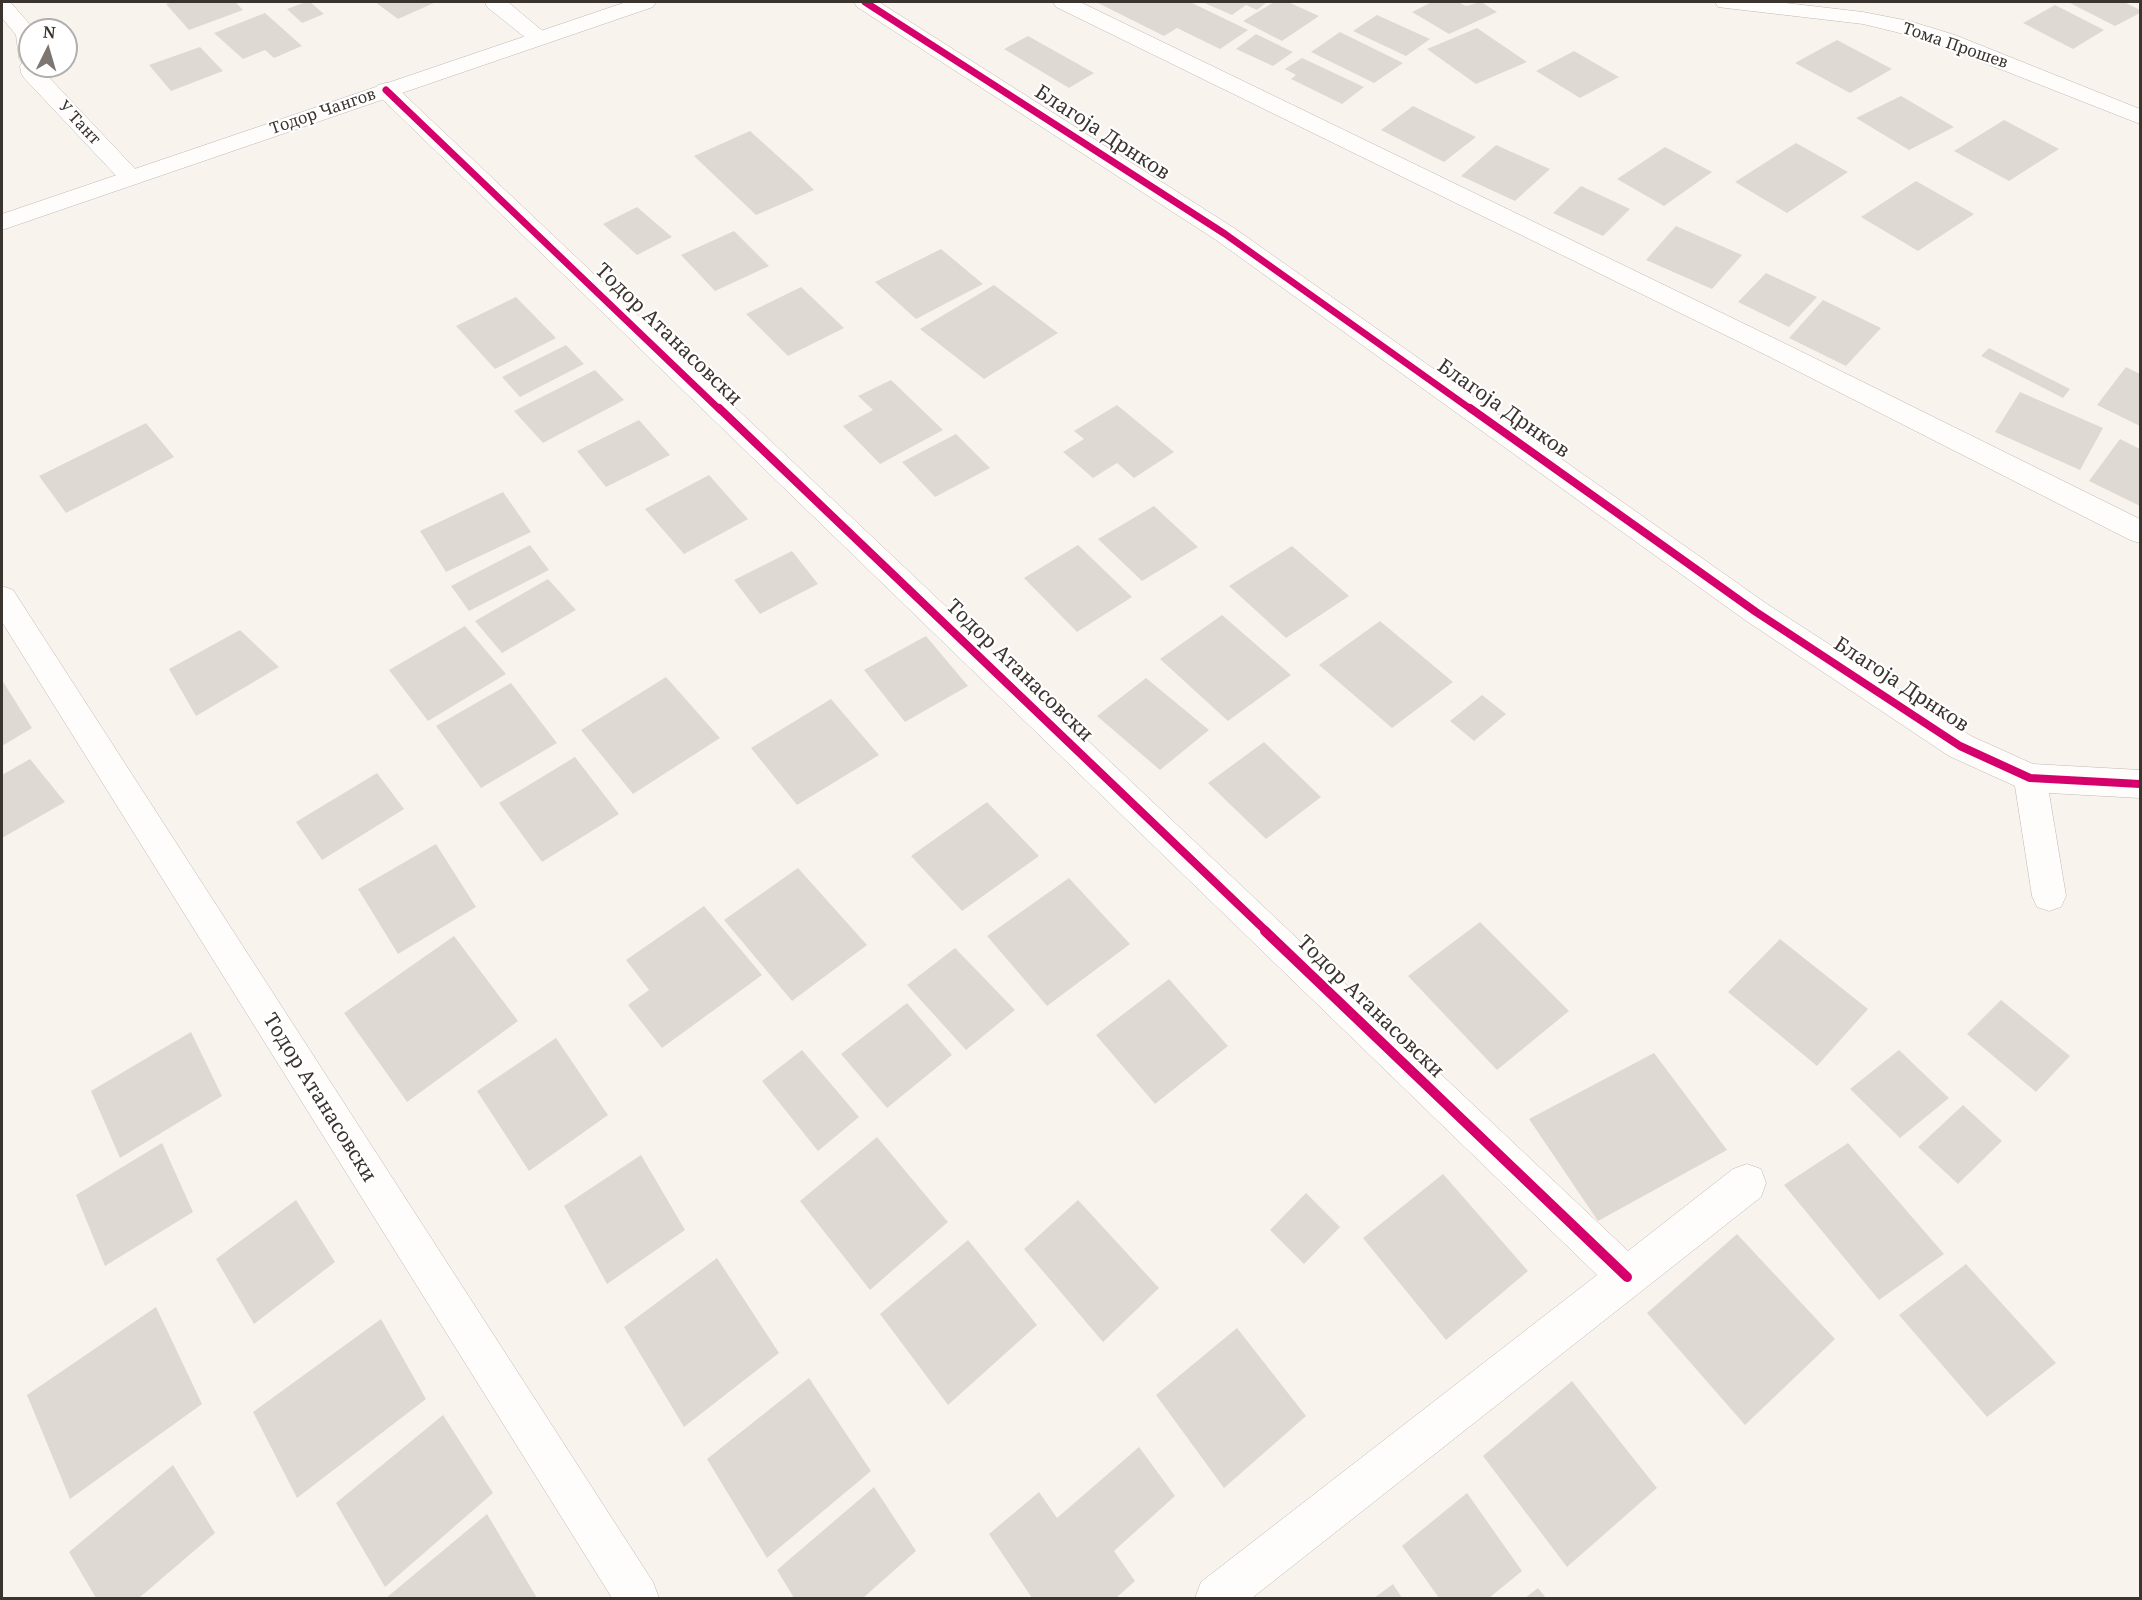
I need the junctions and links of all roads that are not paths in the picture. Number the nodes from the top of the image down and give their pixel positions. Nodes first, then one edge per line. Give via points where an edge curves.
1 (495, 2) edge
2 (645, 2) edge
3 (865, 2) edge
4 (1064, 2) edge
5 (1726, 2) edge
6 (2, 5) edge
7 (18, 24) edge
8 (540, 38) junction
9 (37, 78) edge
10 (386, 90) junction
11 (2140, 117) edge
12 (130, 178) junction
13 (2, 222) edge
14 (2140, 532) edge
15 (2, 598) edge
16 (2030, 778) junction
17 (2140, 784) edge
18 (2049, 896) dead end
19 (1747, 1183) dead end
20 (1627, 1277) junction
21 (637, 1599) edge
22 (1217, 1599) edge

1 - 8 street
2 - 8 street, Тодор Чангов
3 - 16 street, Благоја Дрнков via 1226,234 1756,612 1960,746
4 - 14 street
5 - 11 street, Тома Прошев via 1901,26 1947,40
6 - 7 street
8 - 10 street, Тодор Чангов
9 - 12 street, У Тант
10 - 12 street, Тодор Чангов
10 - 20 street, Тодор Атанасовски
12 - 13 street, Тодор Чангов
15 - 21 street, Тодор Атанасовски
16 - 17 street, Благоја Дрнков
16 - 18 street
19 - 20 street
20 - 22 street

